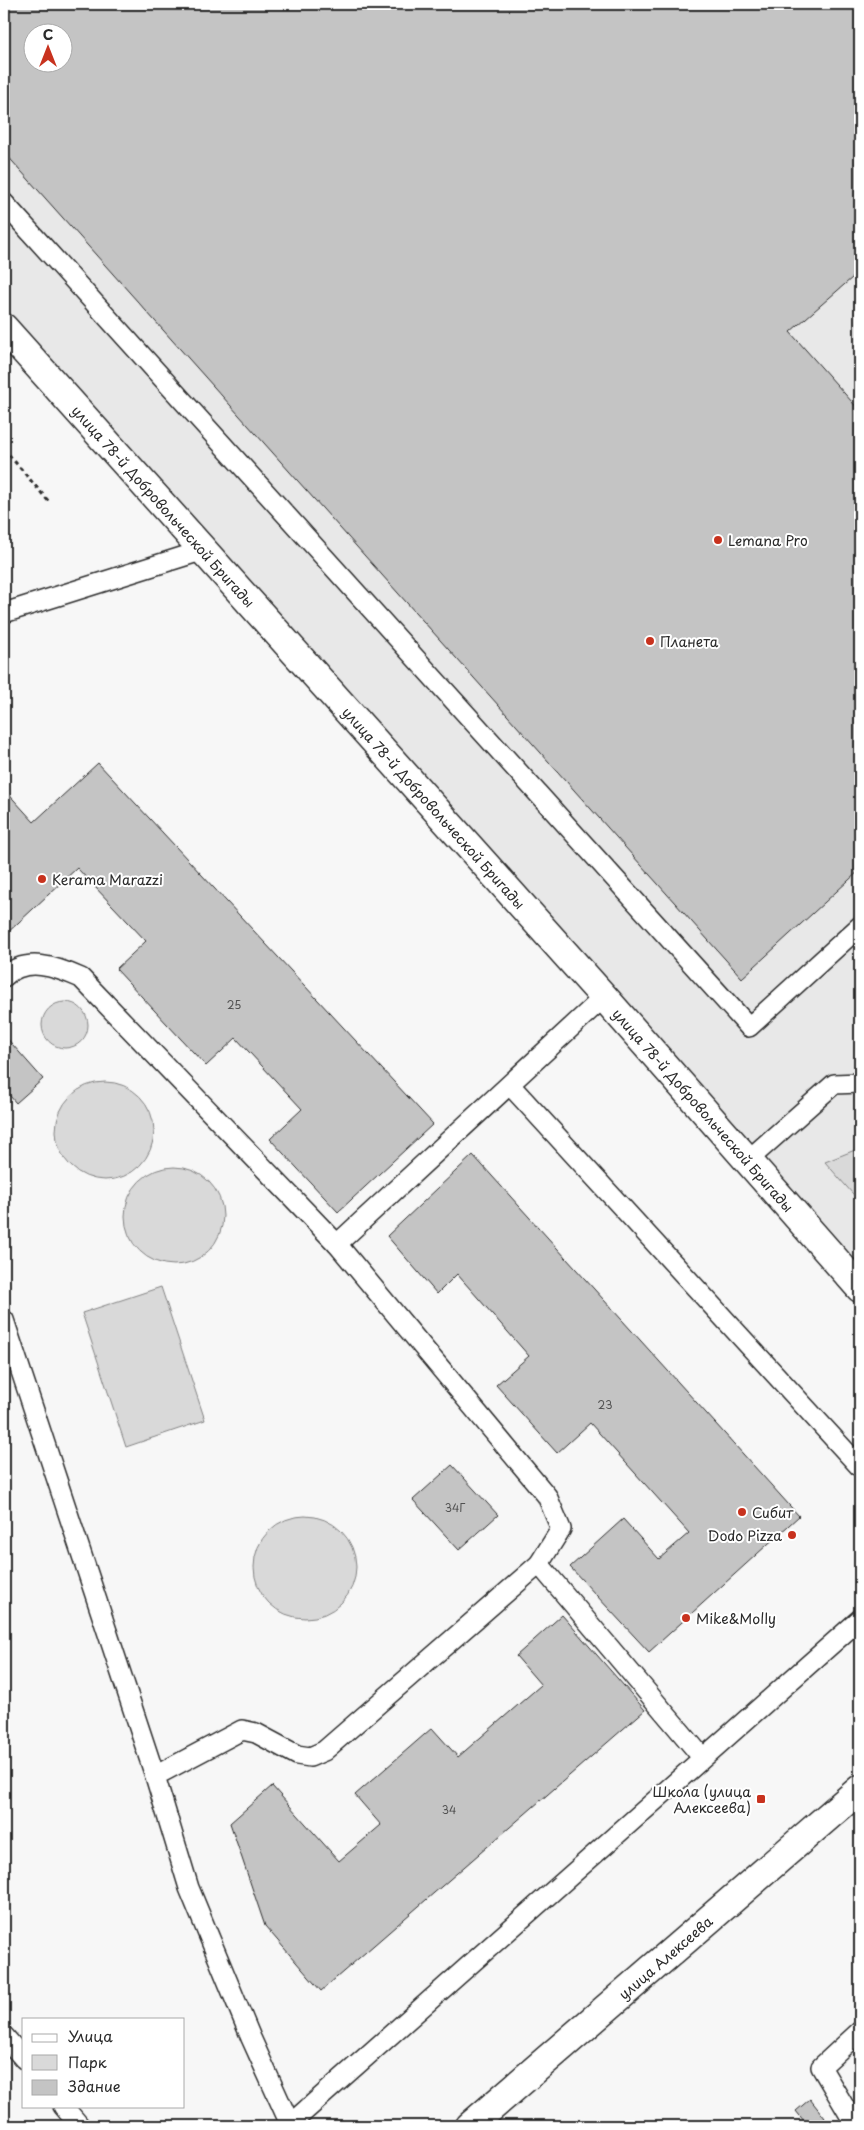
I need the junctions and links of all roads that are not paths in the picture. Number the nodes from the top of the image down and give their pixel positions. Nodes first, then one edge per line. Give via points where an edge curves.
1 (4, 204) edge
2 (4, 328) edge
3 (204, 550) junction
4 (4, 613) edge
5 (860, 926) edge
6 (4, 977) edge
7 (604, 996) junction
8 (860, 1083) edge
9 (510, 1085) junction
10 (747, 1161) junction
11 (337, 1244) junction
12 (860, 1288) edge
13 (4, 1320) edge
14 (860, 1467) edge
15 (539, 1564) junction
16 (860, 1619) edge
17 (702, 1757) junction
18 (155, 1776) junction
19 (860, 1789) edge
20 (860, 2032) edge
21 (4, 2036) edge
22 (22, 2058) edge
23 (65, 2108) edge
24 (289, 2125) edge
25 (80, 2126) edge
26 (470, 2126) edge
27 (856, 2126) edge

1 - 5 lane via 749,1027
2 - 3 street, улица 78-й Добровольческой Бригады
3 - 4 lane
3 - 7 street, улица 78-й Добровольческой Бригады
6 - 11 lane via 26,964 81,978
7 - 9 lane
7 - 10 street, улица 78-й Добровольческой Бригады
8 - 10 lane via 834,1084
9 - 11 lane
9 - 14 lane
10 - 12 street, улица 78-й Добровольческой Бригады
11 - 15 lane via 547,1496 561,1529
13 - 18 lane
15 - 17 lane
15 - 18 lane via 324,1751 310,1757 297,1755 256,1733 242,1730
16 - 17 lane
17 - 24 lane
18 - 24 lane via 189,1888
19 - 26 street, улица Алексеева
20 - 27 lane via 821,2068
21 - 22 lane
23 - 25 lane

